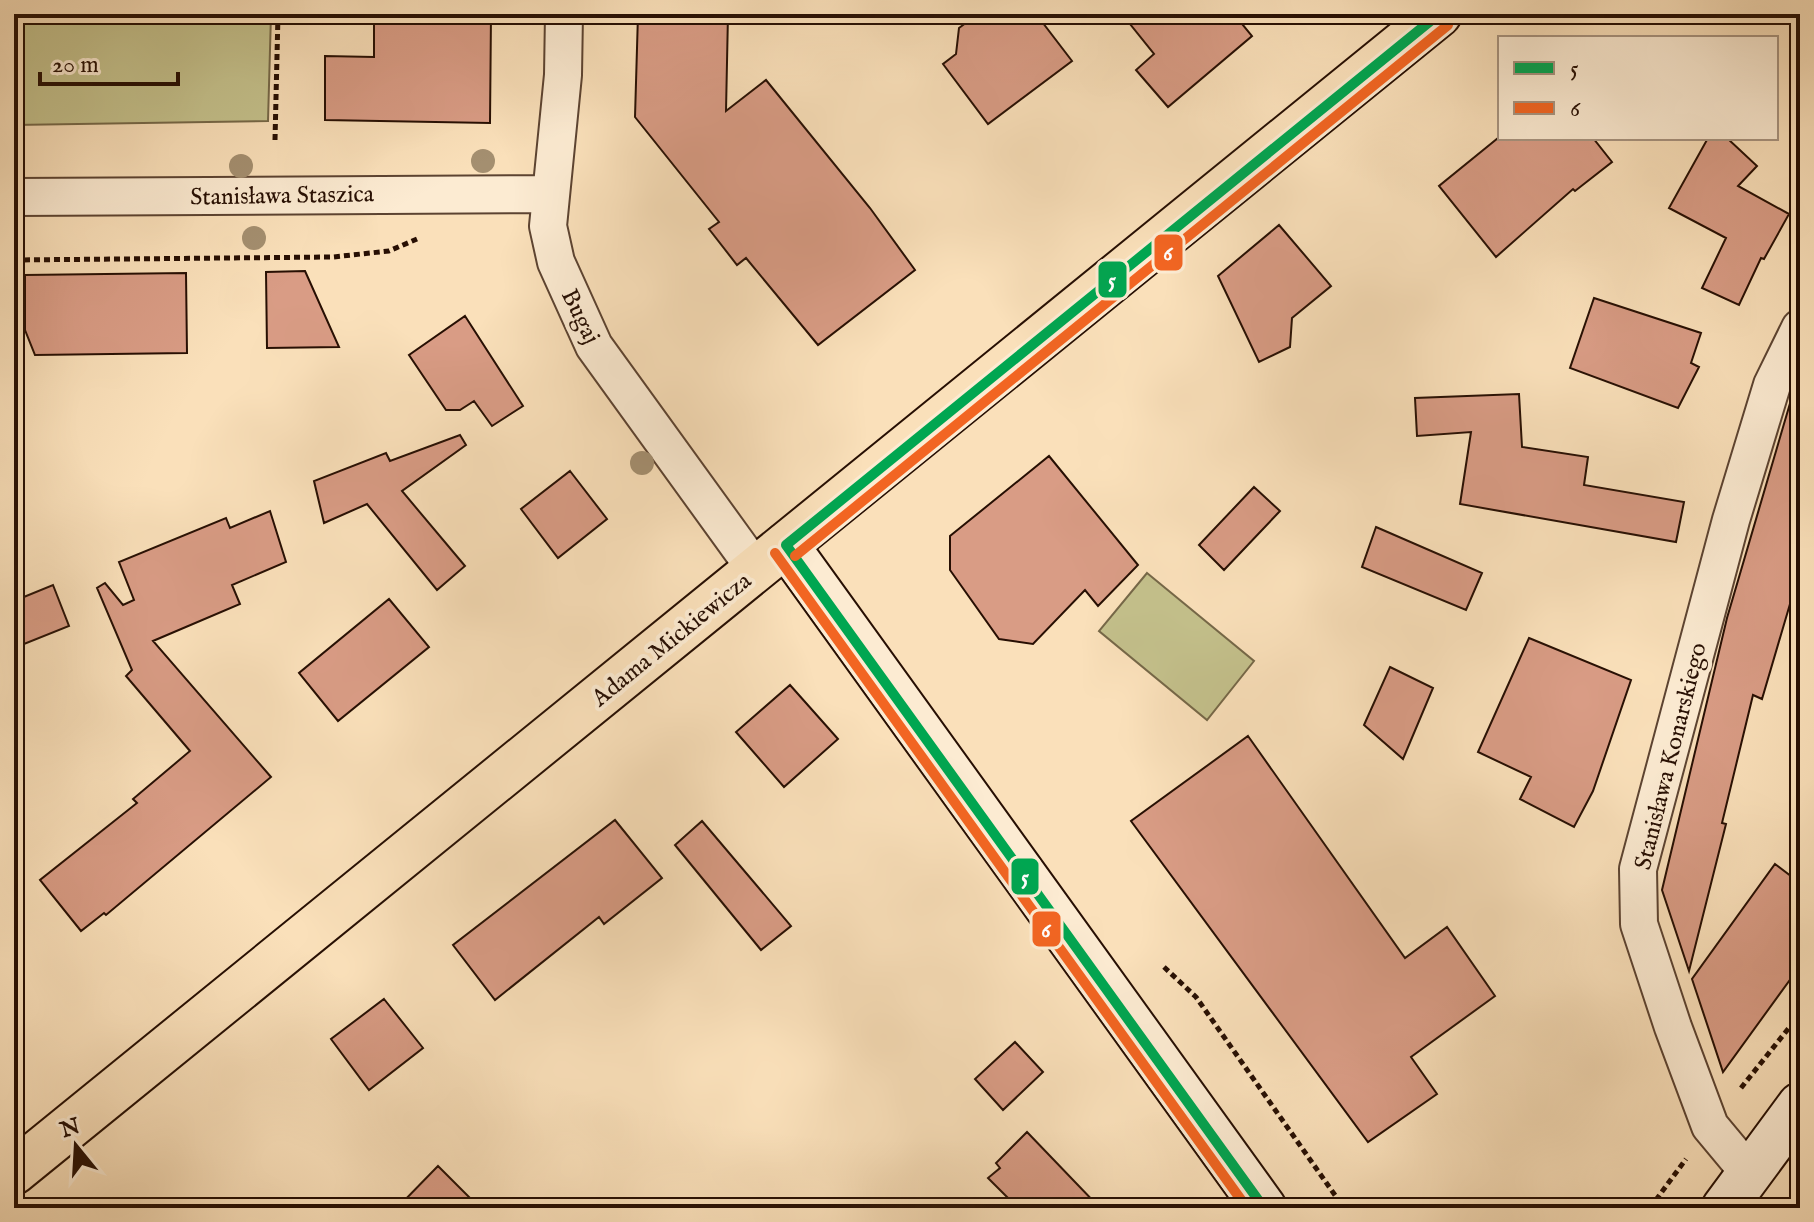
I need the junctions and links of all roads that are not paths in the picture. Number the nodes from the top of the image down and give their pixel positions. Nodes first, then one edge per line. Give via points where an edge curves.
1 (564, 14) edge
2 (1439, 14) edge
3 (550, 194) junction
4 (14, 197) edge
5 (1800, 328) edge
6 (771, 558) junction
7 (1800, 1105) edge
8 (14, 1172) edge
9 (1737, 1191) edge
10 (1264, 1208) edge

1 - 3 street, Bugaj
2 - 6 main road, Adama Mickiewicza
3 - 4 street, Stanisława Staszica
3 - 6 street, Bugaj via 548,226 556,262 594,346
5 - 9 street, Stanisława Konarskiego via 1772,385 1758,430 1638,869 1639,924
6 - 8 main road, Adama Mickiewicza
6 - 10 street, Bugaj
7 - 9 street

